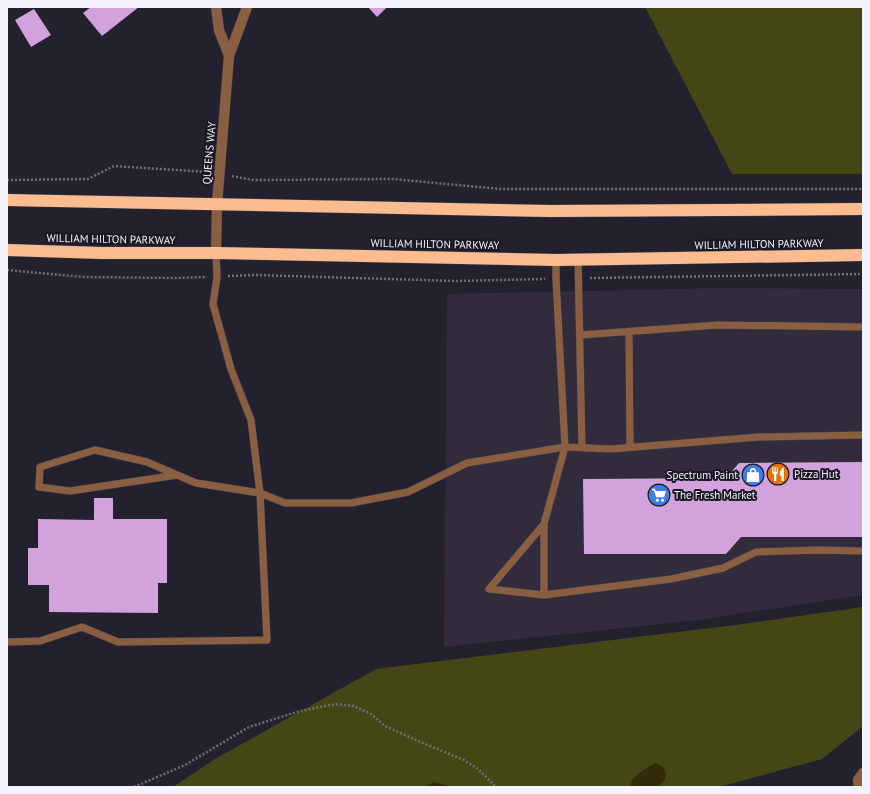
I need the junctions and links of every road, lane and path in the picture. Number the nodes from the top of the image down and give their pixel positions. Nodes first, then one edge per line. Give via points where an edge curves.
1 (216, 7) edge
2 (247, 7) edge
3 (229, 56) junction
4 (220, 173) junction
5 (7, 180) edge
6 (863, 189) edge
7 (7, 200) edge
8 (217, 204) junction
9 (863, 209) edge
10 (7, 250) edge
11 (216, 253) junction
12 (863, 255) edge
13 (578, 259) junction
14 (556, 260) junction
15 (7, 270) edge
16 (863, 274) edge
17 (216, 277) junction
18 (578, 278) junction
19 (556, 279) junction
20 (863, 327) edge
21 (629, 332) junction
22 (580, 335) junction
23 (863, 435) edge
24 (566, 446) junction
25 (582, 447) junction
26 (630, 447) junction
27 (177, 475) junction
28 (260, 493) junction
29 (544, 524) junction
30 (863, 551) edge
31 (544, 596) junction
32 (7, 642) edge
33 (863, 773) edge
34 (134, 787) edge
35 (496, 787) edge
36 (859, 787) edge

1 - 3 street, QUEENS WAY via 219,30
2 - 3 street, QUEENS WAY
3 - 4 street, QUEENS WAY
4 - 5 path via 114,166 88,179
4 - 6 path via 253,180 393,179 500,189
4 - 8 street, QUEENS WAY
7 - 8 highway
8 - 9 highway via 550,211
8 - 11 street, QUEENS WAY
10 - 11 highway, WILLIAM HILTON PARKWAY
11 - 14 highway, WILLIAM HILTON PARKWAY
11 - 17 lane
12 - 13 highway, WILLIAM HILTON PARKWAY
13 - 14 highway, WILLIAM HILTON PARKWAY
13 - 18 lane
14 - 19 lane
15 - 17 path via 82,277
16 - 18 path
17 - 19 path via 255,275 456,281
17 - 28 lane via 213,304 231,369 250,420
18 - 22 lane
19 - 24 lane
20 - 21 lane via 718,326
21 - 22 lane
21 - 26 lane
22 - 25 lane
23 - 26 lane via 758,437
24 - 25 lane
24 - 28 lane via 467,464 408,492 351,503 285,503
24 - 29 lane
25 - 26 lane
27 - 27 lane via 146,462 95,450 40,468 39,487 70,491
27 - 28 lane via 196,483
28 - 32 lane via 267,640 118,642 82,627 40,641
29 - 31 lane
29 - 31 lane via 489,589
30 - 31 lane via 756,552 723,568 671,579
33 - 36 street via 858,780
34 - 35 path via 185,765 249,728 300,711 336,704 354,706 371,714 385,726 464,760 478,769

